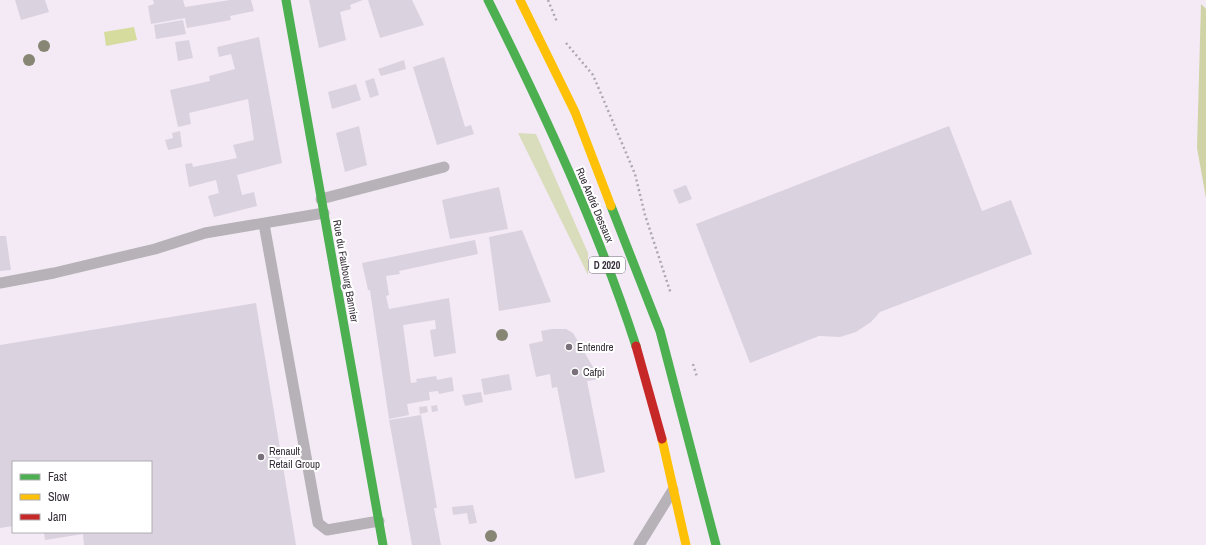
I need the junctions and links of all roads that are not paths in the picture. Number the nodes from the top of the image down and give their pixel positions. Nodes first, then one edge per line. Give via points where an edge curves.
1 (488, 0) edge
2 (520, 0) edge
3 (286, 1) edge
4 (444, 167) dead end
5 (322, 200) junction
6 (324, 213) junction
7 (264, 224) junction
8 (0, 283) edge
9 (674, 488) junction
10 (379, 521) junction
11 (383, 545) edge
12 (639, 545) edge
13 (686, 545) edge
14 (716, 545) edge

1 - 9 main road, Rue André Dessaux / D 2020 via 534,94 598,239 632,337
2 - 14 main road, Rue André Dessaux / D 2020 via 575,112 660,331 706,498
3 - 5 main road, Rue du Faubourg Bannier
4 - 5 lane
5 - 6 main road, Rue du Faubourg Bannier
6 - 7 lane
6 - 10 main road, Rue du Faubourg Bannier
7 - 8 lane via 205,233 156,249
7 - 10 lane via 318,523 327,530
9 - 12 lane
9 - 13 main road, Rue André Dessaux / D 2020
10 - 11 main road, Rue du Faubourg Bannier

